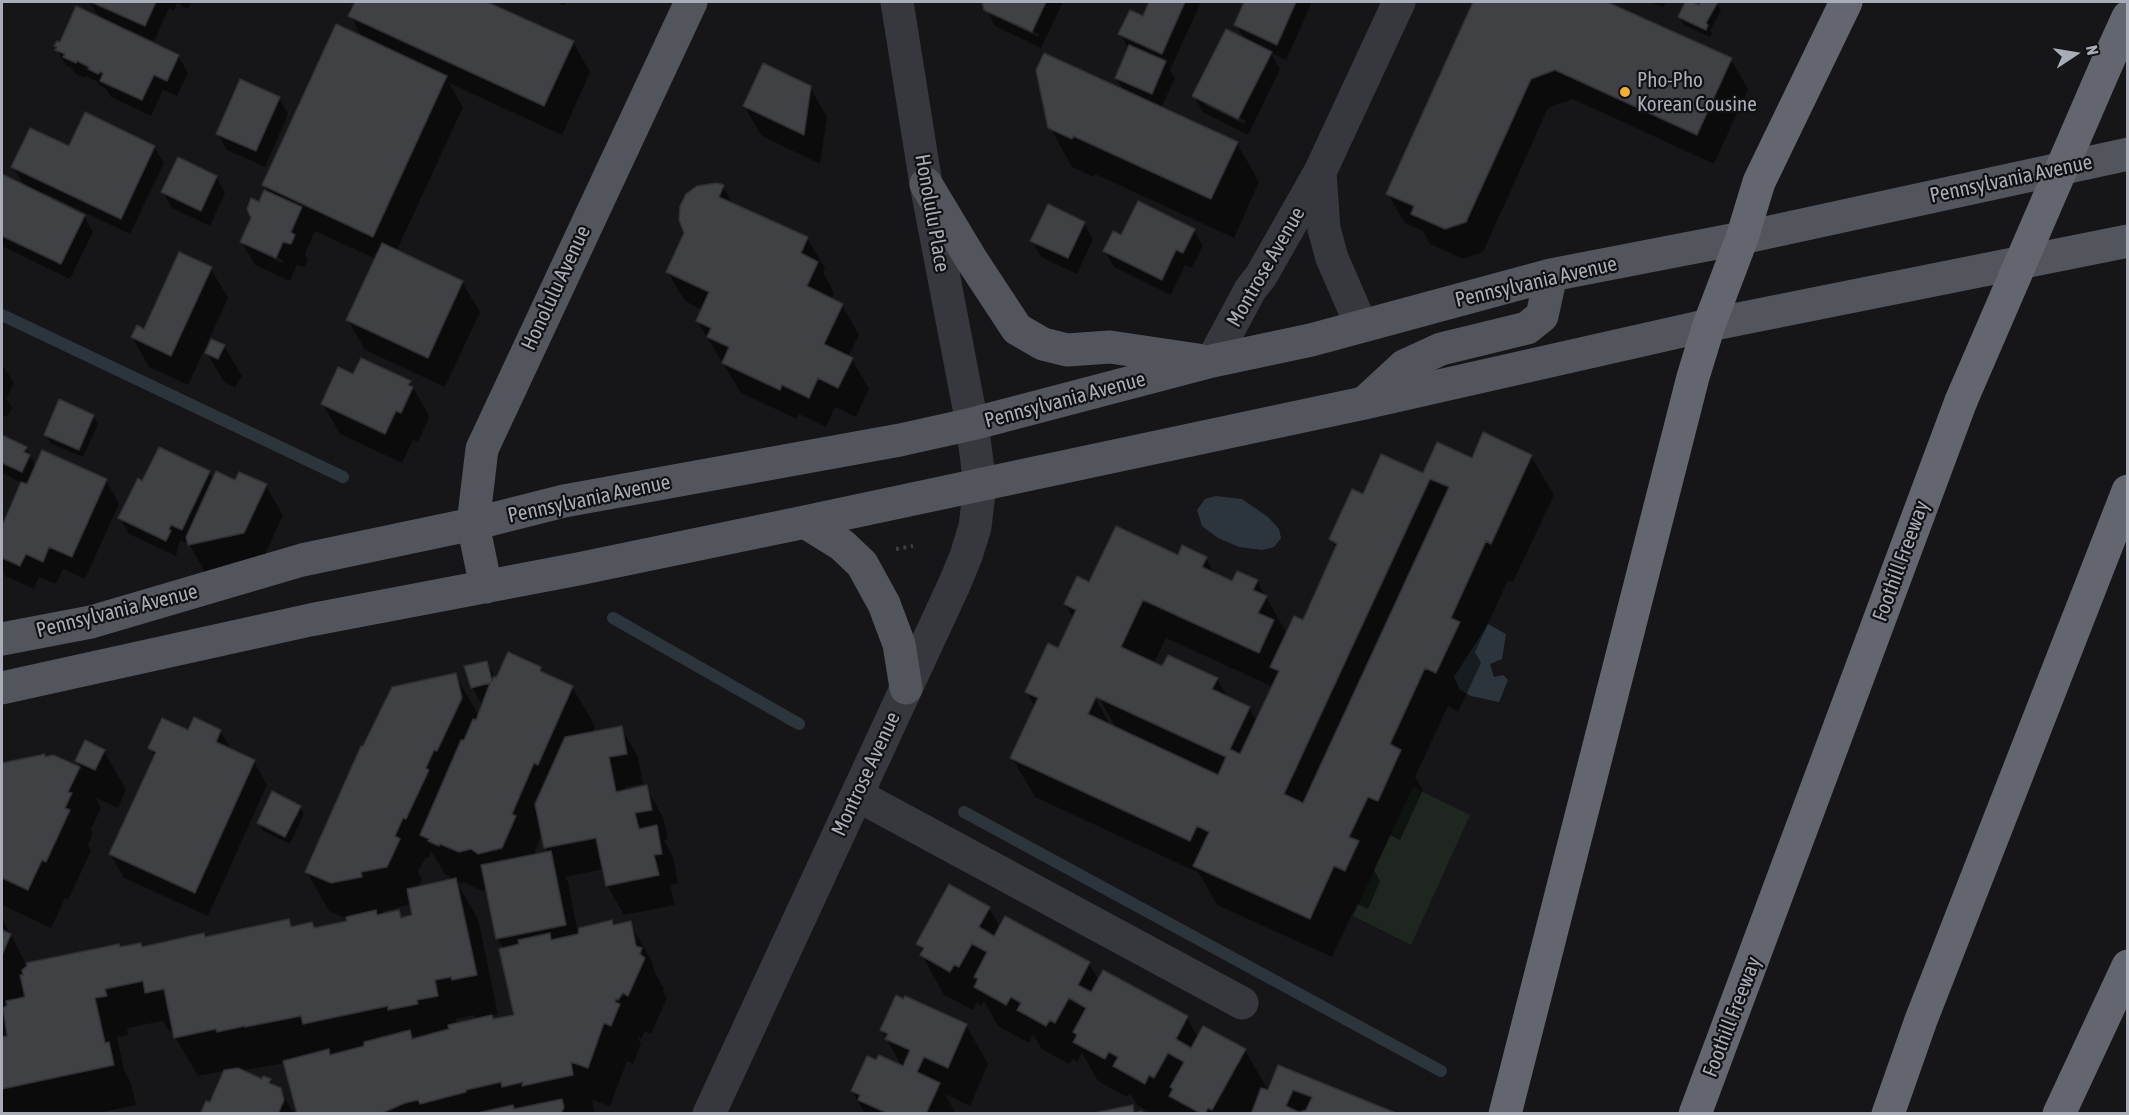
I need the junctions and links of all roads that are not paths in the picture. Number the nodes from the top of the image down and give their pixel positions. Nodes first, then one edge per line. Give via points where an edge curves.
1 (691, 2) edge
2 (897, 2) edge
3 (1399, 2) edge
4 (1846, 2) edge
5 (2127, 16) edge
6 (2127, 154) edge
7 (1320, 172) junction
8 (926, 184) junction
9 (1742, 238) junction
10 (2127, 241) edge
11 (1551, 275) junction
12 (1710, 325) junction
13 (1361, 326) junction
14 (1212, 362) junction
15 (1364, 403) junction
16 (972, 424) junction
17 (980, 484) junction
18 (2127, 491) edge
19 (805, 522) junction
20 (473, 524) junction
21 (486, 587) junction
22 (2, 639) edge
23 (2, 688) edge
24 (906, 688) junction
25 (857, 795) junction
26 (2127, 966) edge
27 (1242, 1003) dead end
28 (708, 1113) edge
29 (1506, 1113) edge
30 (1695, 1113) edge
31 (1888, 1113) edge
32 (2059, 1113) edge

1 - 20 main road, Honolulu Avenue via 482,449
2 - 8 street, Honolulu Place
3 - 7 street, Montrose Avenue
4 - 9 highway via 1759,182
5 - 30 highway, Foothill Freeway, bridge via 1961,401
6 - 9 main road, Pennsylvania Avenue
7 - 13 street, Montrose Avenue via 1324,229
7 - 14 street, Montrose Avenue
8 - 14 main road via 1017,329 1043,344 1067,350 1110,347
8 - 16 street, Honolulu Place
9 - 11 main road, Pennsylvania Avenue
9 - 12 highway
10 - 12 main road
11 - 13 main road, Pennsylvania Avenue
11 - 15 main road via 1542,316 1527,328 1441,349 1404,366
12 - 15 main road
12 - 29 highway via 1693,377
13 - 14 main road, Pennsylvania Avenue
14 - 16 main road, Pennsylvania Avenue
15 - 17 main road
16 - 17 street, Montrose Avenue
16 - 20 main road, Pennsylvania Avenue via 564,501
17 - 19 main road
17 - 24 street, Montrose Avenue via 975,526 966,556
18 - 31 highway
19 - 21 main road
19 - 24 main road via 842,545 862,564 884,604 899,644
20 - 21 main road, Honolulu Avenue
20 - 22 main road, Pennsylvania Avenue via 302,560 91,622
21 - 23 main road via 310,620
24 - 25 street, Montrose Avenue
25 - 27 street
25 - 28 street, Montrose Avenue
26 - 32 highway

